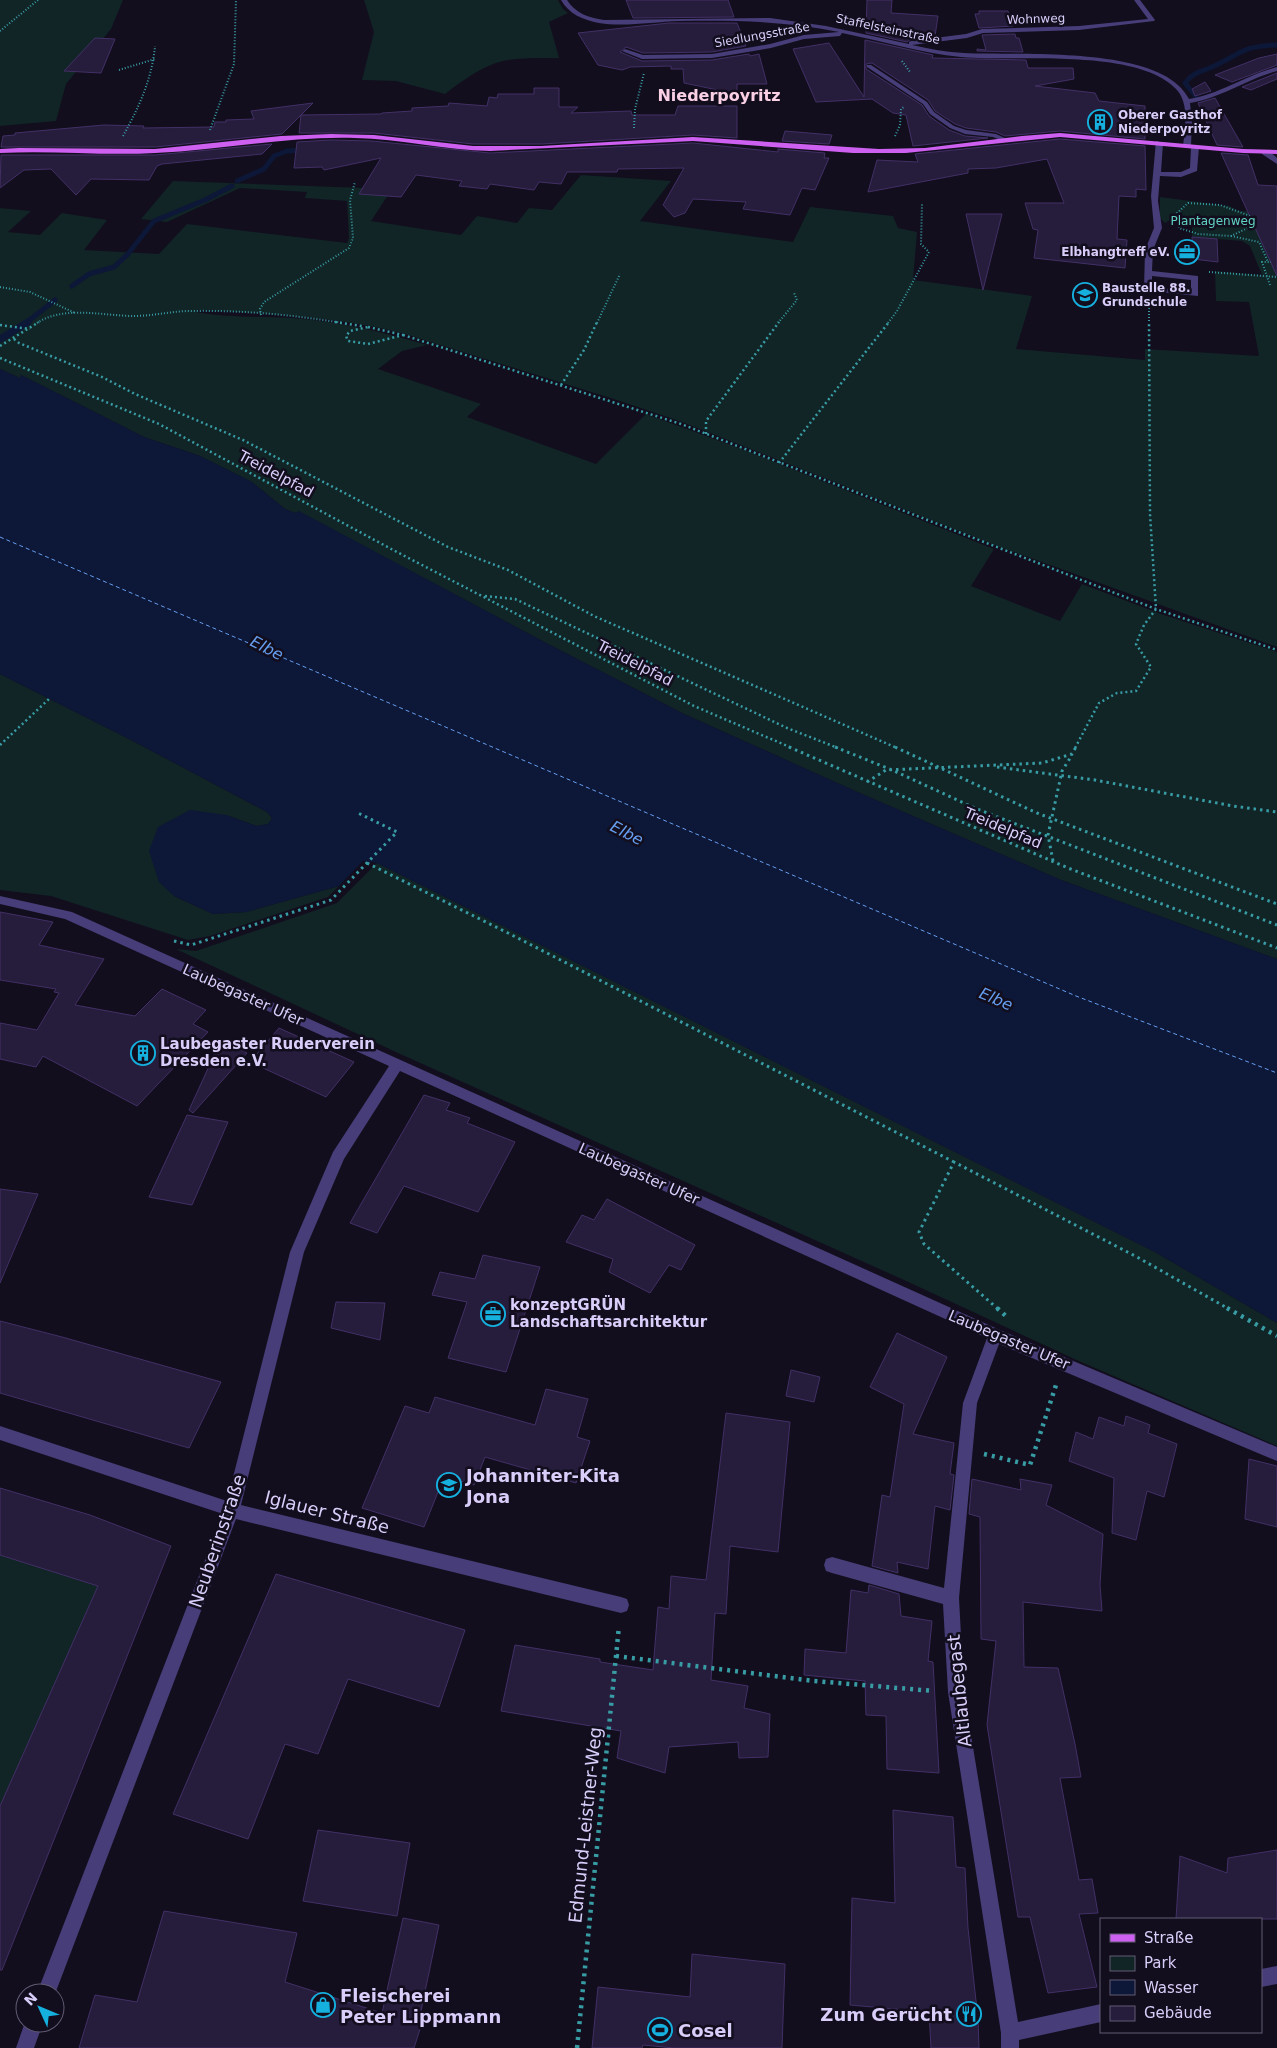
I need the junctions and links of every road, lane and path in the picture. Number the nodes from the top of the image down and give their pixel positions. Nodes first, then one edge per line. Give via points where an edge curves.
1 (38, 0) edge
2 (236, 0) edge
3 (564, 0) edge
4 (1137, 0) edge
5 (0, 31) edge
6 (844, 32) junction
7 (896, 45) junction
8 (155, 46) dead end
9 (625, 51) dead end
10 (155, 59) junction
11 (869, 66) dead end
12 (1277, 69) edge
13 (119, 70) dead end
14 (644, 70) dead end
15 (917, 98) junction
16 (1187, 101) junction
17 (634, 129) dead end
18 (1005, 140) junction
19 (1158, 143) junction
20 (204, 146) junction
21 (1191, 146) junction
22 (0, 151) edge
23 (114, 151) junction
24 (885, 151) junction
25 (1265, 152) junction
26 (1277, 152) edge
27 (1277, 162) edge
28 (1157, 174) junction
29 (355, 182) dead end
30 (922, 204) dead end
31 (1231, 236) junction
32 (620, 274) dead end
33 (1149, 274) junction
34 (1267, 277) junction
35 (1277, 277) edge
36 (1270, 285) dead end
37 (0, 287) edge
38 (1148, 289) junction
39 (794, 293) dead end
40 (76, 313) junction
41 (261, 315) junction
42 (0, 325) edge
43 (368, 327) junction
44 (30, 329) junction
45 (403, 335) junction
46 (14, 339) junction
47 (0, 346) edge
48 (0, 358) edge
49 (561, 385) junction
50 (706, 434) junction
51 (779, 463) junction
52 (482, 596) junction
53 (1156, 609) junction
54 (1277, 650) edge
55 (49, 699) dead end
56 (0, 744) edge
57 (1072, 754) junction
58 (988, 766) junction
59 (938, 768) junction
60 (892, 770) junction
61 (1061, 775) junction
62 (866, 782) junction
63 (356, 812) dead end
64 (1277, 812) edge
65 (1051, 819) junction
66 (1048, 835) junction
67 (1053, 862) junction
68 (367, 863) junction
69 (0, 900) edge
70 (1277, 904) edge
71 (1277, 925) edge
72 (172, 940) dead end
73 (1277, 948) edge
74 (397, 1065) junction
75 (954, 1162) junction
76 (1009, 1318) dead end
77 (995, 1335) junction
78 (1277, 1336) edge
79 (1063, 1362) junction
80 (0, 1433) edge
81 (966, 1450) junction
82 (1277, 1454) edge
83 (232, 1510) junction
84 (832, 1565) dead end
85 (951, 1598) junction
86 (621, 1605) joint
87 (616, 1656) junction
88 (956, 1692) junction
89 (1277, 1975) edge
90 (1262, 1978) edge
91 (50, 1983) edge
92 (1100, 2013) edge
93 (30, 2033) edge
94 (1010, 2041) edge
95 (25, 2048) edge
96 (577, 2048) edge

1 - 5 path
2 - 20 path via 234,64
3 - 6 street, Staffelsteinstraße via 575,12 590,19 614,22 773,20
4 - 7 street, Wohnweg via 1152,20 1079,28 982,31 967,36
6 - 7 street, Staffelsteinstraße
6 - 9 street, Siedlungsstraße via 712,56 642,57
7 - 16 street, Staffelsteinstraße via 962,55 1123,63 1164,77 1176,85
8 - 10 path
10 - 13 path
10 - 23 path via 137,111
11 - 15 street
12 - 16 street via 1262,72 1199,100
14 - 17 path via 635,108
15 - 18 street via 952,127 964,132 994,134
15 - 24 path via 901,109 900,126
16 - 21 street
18 - 19 main road via 1060,135
18 - 24 main road via 943,149
19 - 21 main road
19 - 28 street
20 - 23 main road
20 - 24 main road via 280,137 359,136 490,150 679,139 842,151
21 - 25 main road
21 - 28 street via 1194,169 1178,175
22 - 23 main road via 33,148
25 - 26 main road
25 - 27 street
28 - 33 street via 1155,216 1158,226 1157,238 1150,247
29 - 41 path via 350,200 353,238 349,248 264,302
30 - 51 path via 921,244 929,252 897,311
31 - 31 path via 1198,234 1179,228 1176,214 1188,203 1220,206 1253,217 1256,224
31 - 34 path via 1259,242 1269,262 1262,262
32 - 49 path via 584,350
33 - 38 street
33 - 38 street via 1195,278 1195,294
34 - 35 path
34 - 36 path
37 - 40 path via 9,286 39,294
38 - 53 path via 1150,514
39 - 50 path via 797,300 706,422
40 - 41 path via 135,316 191,310
40 - 44 path via 45,318
41 - 43 path via 297,316
42 - 44 path
43 - 45 path
43 - 45 path via 350,331 346,336 348,341 368,344
44 - 46 path
45 - 49 path
46 - 47 path
46 - 59 path via 243,440 448,547 508,570 594,616
48 - 52 path, Treidelpfad via 159,424
49 - 50 path
50 - 51 path
51 - 53 path
52 - 60 path via 515,599 787,728
52 - 62 path, Treidelpfad via 694,706
53 - 54 path
53 - 57 path via 1144,624 1136,644 1151,667 1136,691 1117,693 1099,703
55 - 56 path
57 - 58 path via 1042,763
57 - 61 path
58 - 59 path
58 - 61 path
59 - 60 path
59 - 65 path
60 - 62 path via 886,770
60 - 66 path via 977,809
61 - 64 path
61 - 65 path
62 - 67 path, Treidelpfad
63 - 68 path via 396,832
65 - 66 path
65 - 70 path
66 - 67 path
66 - 71 path
67 - 73 path, Treidelpfad
68 - 72 path via 331,900 191,946
68 - 75 path
69 - 74 street, Laubegaster Ufer via 68,915
74 - 77 street, Laubegaster Ufer
74 - 83 street, Neuberinstraße via 338,1156 297,1252
75 - 76 path via 920,1232 924,1244
75 - 78 path via 1136,1257
77 - 79 street, Laubegaster Ufer
77 - 81 street, Altlaubegast via 970,1403
79 - 81 path via 1030,1465
79 - 82 street, Laubegaster Ufer
80 - 83 street, Iglauer Straße
81 - 85 street, Altlaubegast
83 - 86 street, Iglauer Straße
83 - 91 street, Neuberinstraße
84 - 85 street
85 - 88 street, Altlaubegast
86 - 87 path, Edmund-Leistner-Weg
87 - 88 path via 814,1681
87 - 96 path, Edmund-Leistner-Weg
88 - 94 street, Altlaubegast
89 - 90 street
92 - 94 street
93 - 95 street

